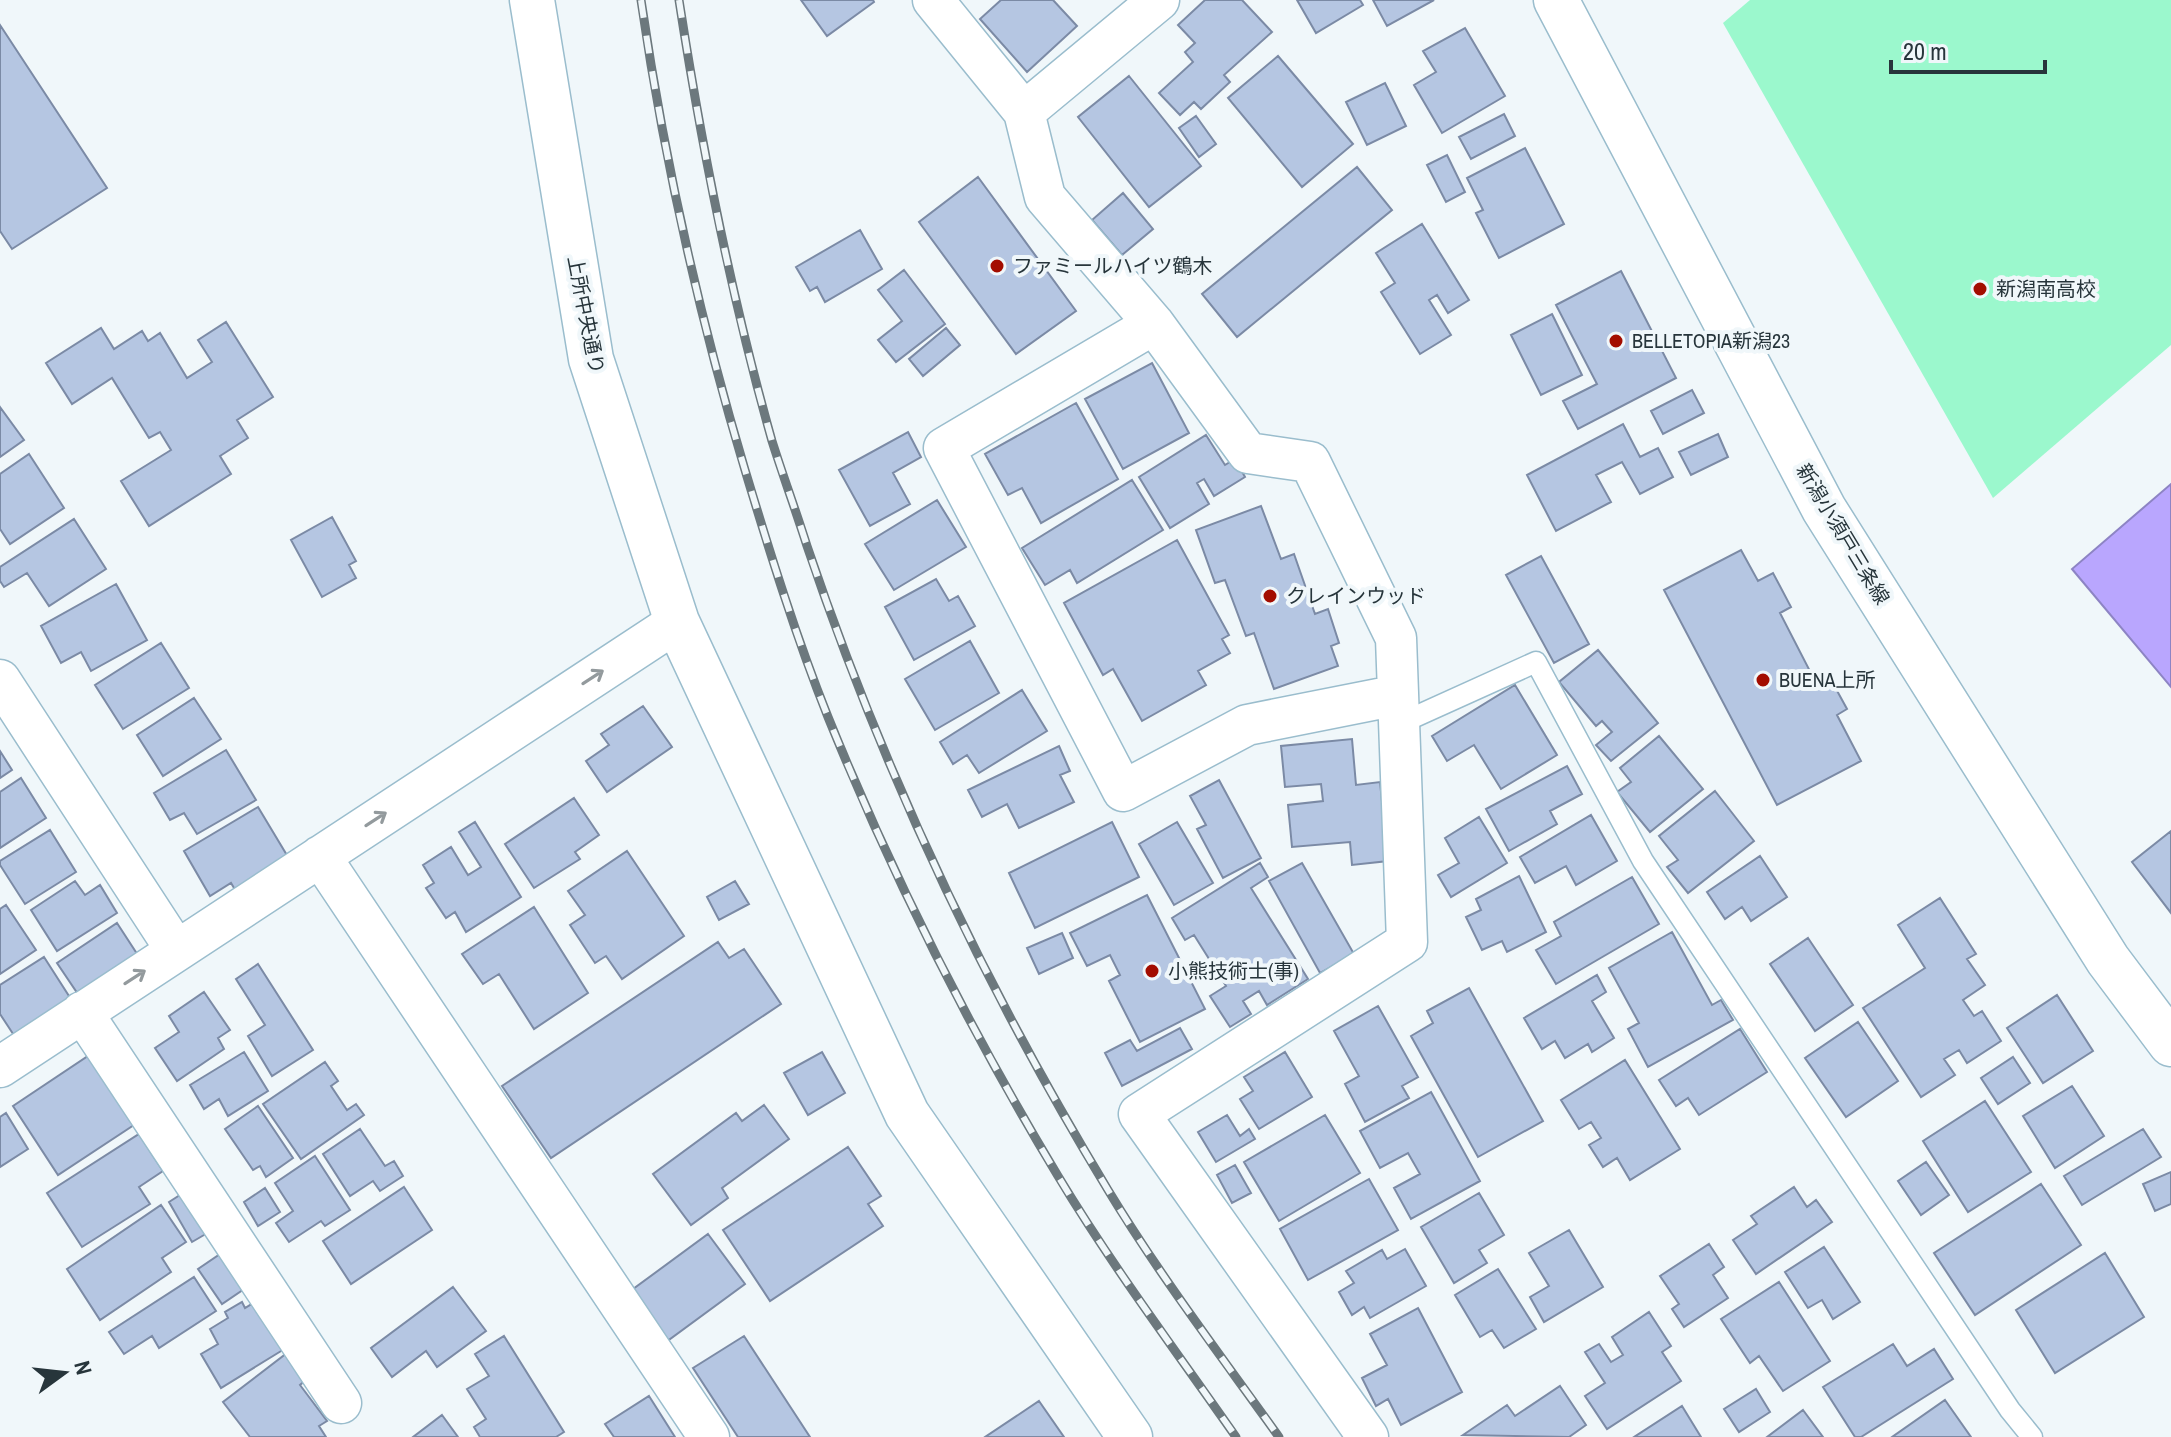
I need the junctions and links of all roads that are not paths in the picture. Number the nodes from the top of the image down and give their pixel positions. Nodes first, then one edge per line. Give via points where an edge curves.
1 (532, 0) edge
2 (933, 0) edge
3 (1159, 0) edge
4 (1556, 0) edge
5 (1024, 112) junction
6 (1154, 324) junction
7 (677, 622) junction
8 (0, 680) edge
9 (1398, 710) junction
10 (320, 856) junction
11 (176, 950) junction
12 (82, 1012) junction
13 (2171, 1044) edge
14 (0, 1067) edge
15 (341, 1403) dead end
16 (709, 1437) edge
17 (1130, 1437) edge
18 (1368, 1437) edge
19 (2032, 1437) edge

1 - 7 street, 上所中央通り via 591,359
2 - 5 street
3 - 5 street
4 - 13 street, 新潟小須戸三条線 via 1824,509 2108,960
5 - 6 street via 1045,197
6 - 9 street via 1248,453 1310,462 1396,638
6 - 9 street via 944,448 1123,791 1247,725
10 -> 7 street
7 - 17 street, 上所中央通り via 907,1114
8 - 11 street
9 - 18 street via 1407,942 1139,1114
9 - 19 lane via 1536,662 1643,861
10 - 11 street
10 - 16 street
12 -> 11 street
12 - 14 street
12 - 15 street

